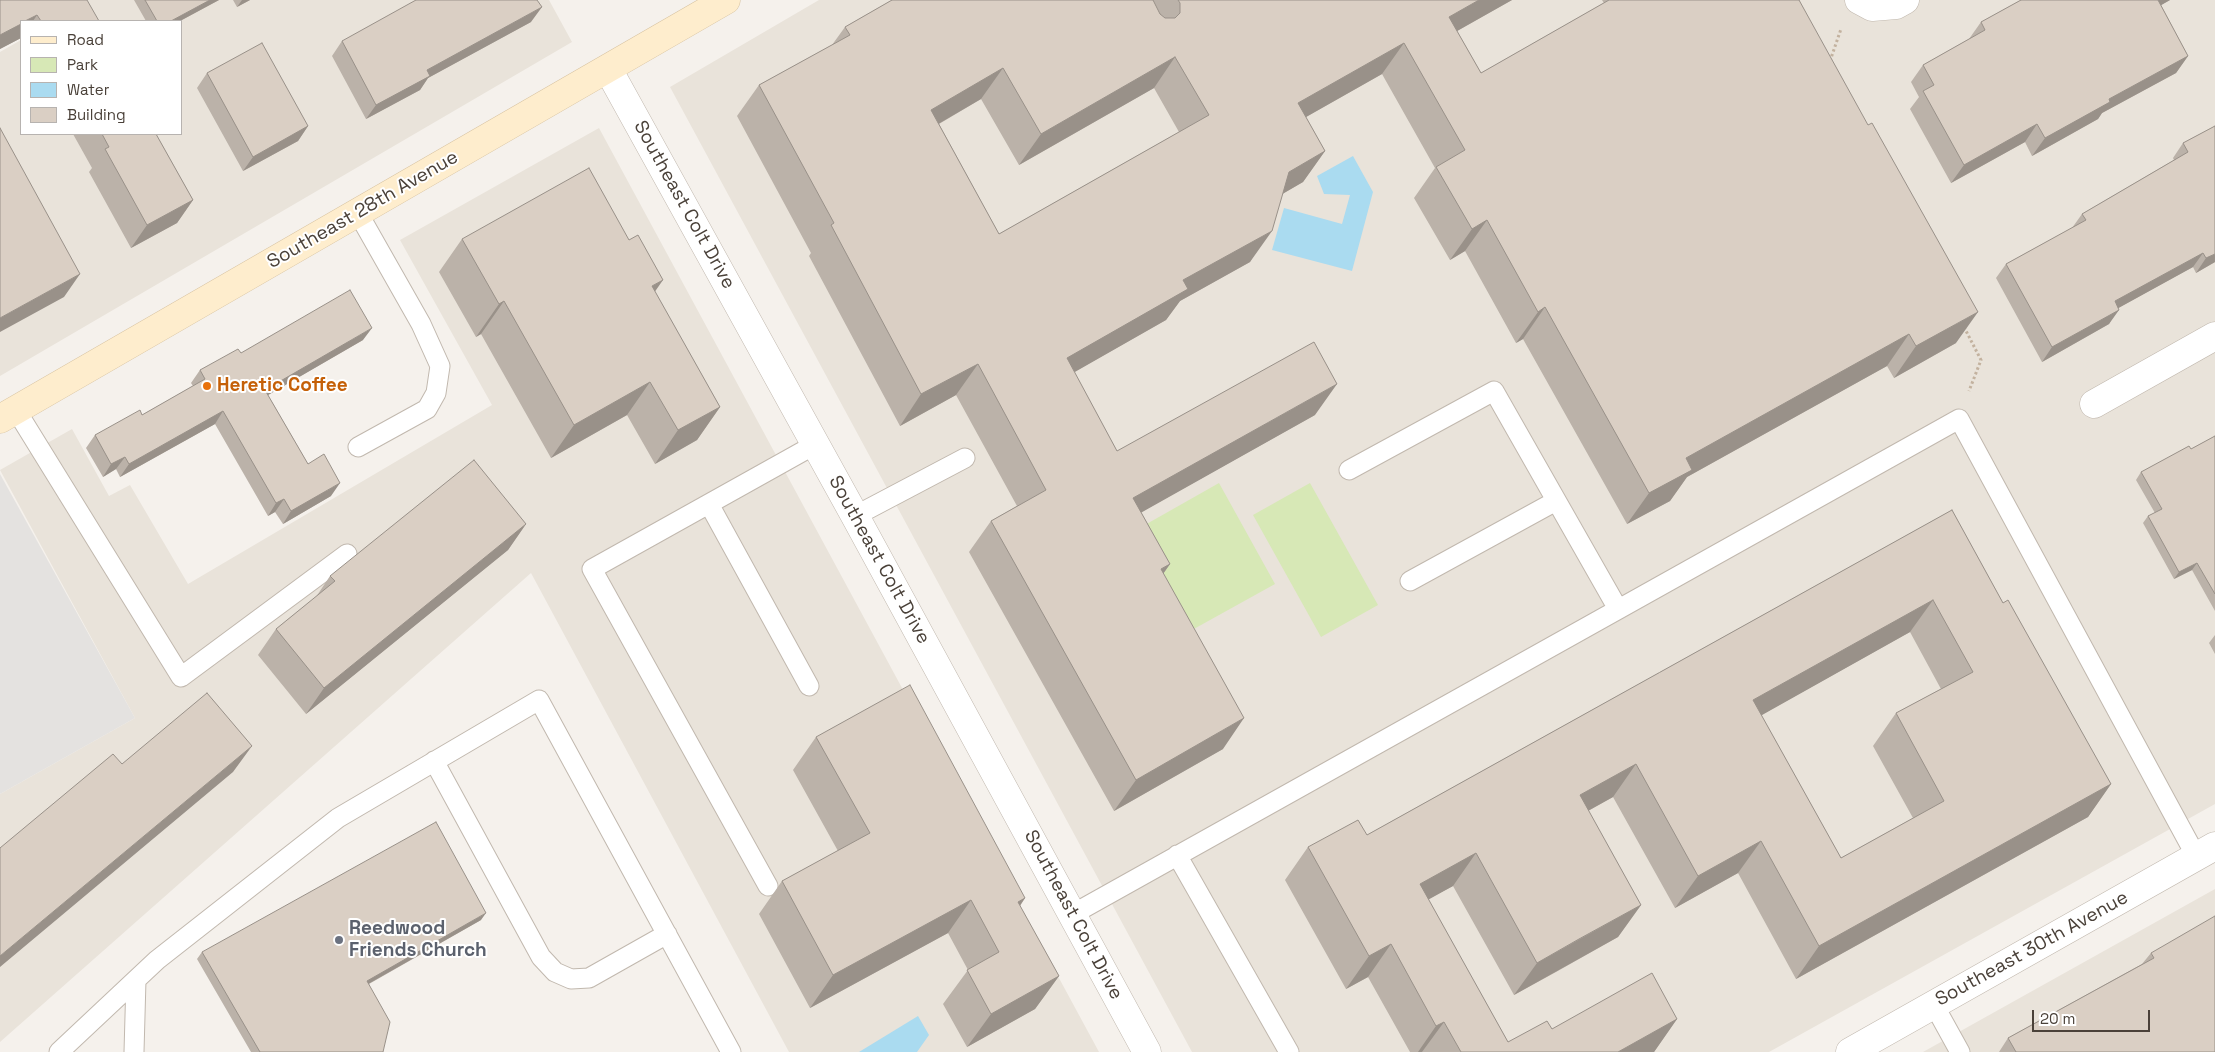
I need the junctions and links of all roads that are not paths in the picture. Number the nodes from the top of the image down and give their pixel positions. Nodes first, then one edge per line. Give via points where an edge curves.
1 (726, 0) edge
2 (1904, 0) edge
3 (1865, 3) edge
4 (608, 69) junction
5 (358, 213) junction
6 (2215, 336) edge
7 (2094, 404) dead end
8 (8, 414) edge
9 (816, 444) junction
10 (358, 447) dead end
11 (965, 458) dead end
12 (1349, 470) dead end
13 (1556, 500) junction
14 (709, 504) junction
15 (855, 516) junction
16 (348, 554) dead end
17 (1410, 581) dead end
18 (1618, 609) junction
19 (809, 686) dead end
20 (434, 761) junction
21 (2206, 851) edge
22 (1177, 855) junction
23 (768, 886) dead end
24 (1073, 914) junction
25 (667, 934) junction
26 (136, 980) junction
27 (1934, 1005) junction
28 (59, 1052) edge
29 (134, 1052) edge
30 (731, 1052) edge
31 (1147, 1052) edge
32 (1289, 1052) edge
33 (1850, 1052) edge
34 (1960, 1052) edge

1 - 4 street, Southeast 28th Avenue
2 - 3 street via 1896,5
4 - 5 street, Southeast 28th Avenue
4 - 9 street, Southeast Colt Drive
5 - 8 street, Southeast 28th Avenue
5 - 10 lane via 421,324 440,366 436,393 427,409
6 - 7 street
8 - 16 lane via 181,677
9 - 14 lane
9 - 15 street, Southeast Colt Drive
11 - 15 lane
12 - 13 lane via 1494,391
13 - 17 lane
13 - 18 lane
14 - 19 lane
14 - 23 lane via 592,568
15 - 24 street, Southeast Colt Drive
18 - 21 lane via 1959,419
18 - 22 lane
20 - 25 lane via 541,957 555,972 572,979 589,978
20 - 25 lane via 539,700
20 - 26 lane via 338,818
21 - 27 street, Southeast 30th Avenue
22 - 24 lane
22 - 32 lane
24 - 31 street, Southeast Colt Drive
25 - 30 lane
26 - 28 lane
26 - 29 lane
27 - 33 street, Southeast 30th Avenue
27 - 34 lane

